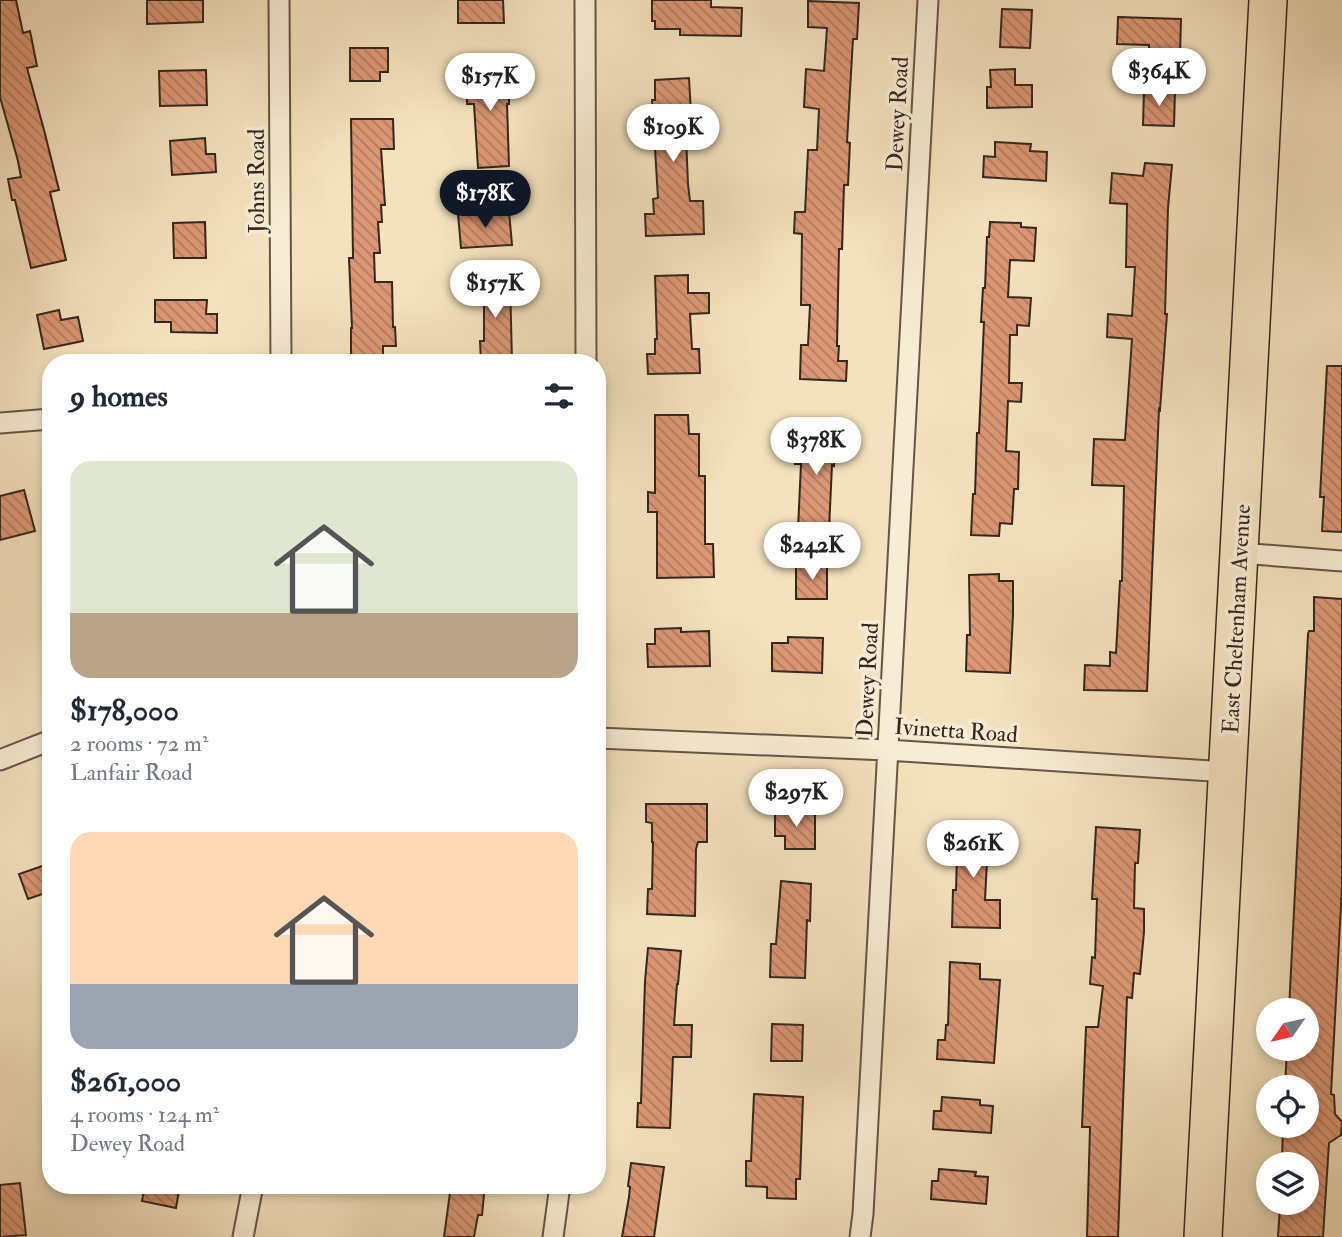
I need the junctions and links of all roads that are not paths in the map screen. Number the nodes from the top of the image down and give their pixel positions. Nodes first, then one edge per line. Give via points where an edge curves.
1 (279, 0) edge
2 (585, 0) edge
3 (928, 0) edge
4 (1268, 0) edge
5 (281, 354) edge
6 (586, 354) edge
7 (42, 420) edge
8 (0, 423) edge
9 (1240, 553) junction
10 (1342, 561) edge
11 (606, 738) edge
12 (42, 744) edge
13 (887, 750) junction
14 (0, 760) edge
15 (1227, 772) junction
16 (251, 1194) edge
17 (559, 1194) edge
18 (243, 1237) edge
19 (552, 1237) edge
20 (860, 1237) edge
21 (1203, 1237) edge

1 - 5 street, Johns Road
2 - 6 street
3 - 13 street, Dewey Road
4 - 9 highway, East Cheltenham Avenue
7 - 8 street
9 - 10 street
9 - 15 highway, East Cheltenham Avenue
11 - 13 street, Ivinetta Road
12 - 14 street
13 - 15 street, Ivinetta Road
13 - 20 street, Dewey Road
15 - 21 highway, East Cheltenham Avenue
16 - 18 street
17 - 19 street

